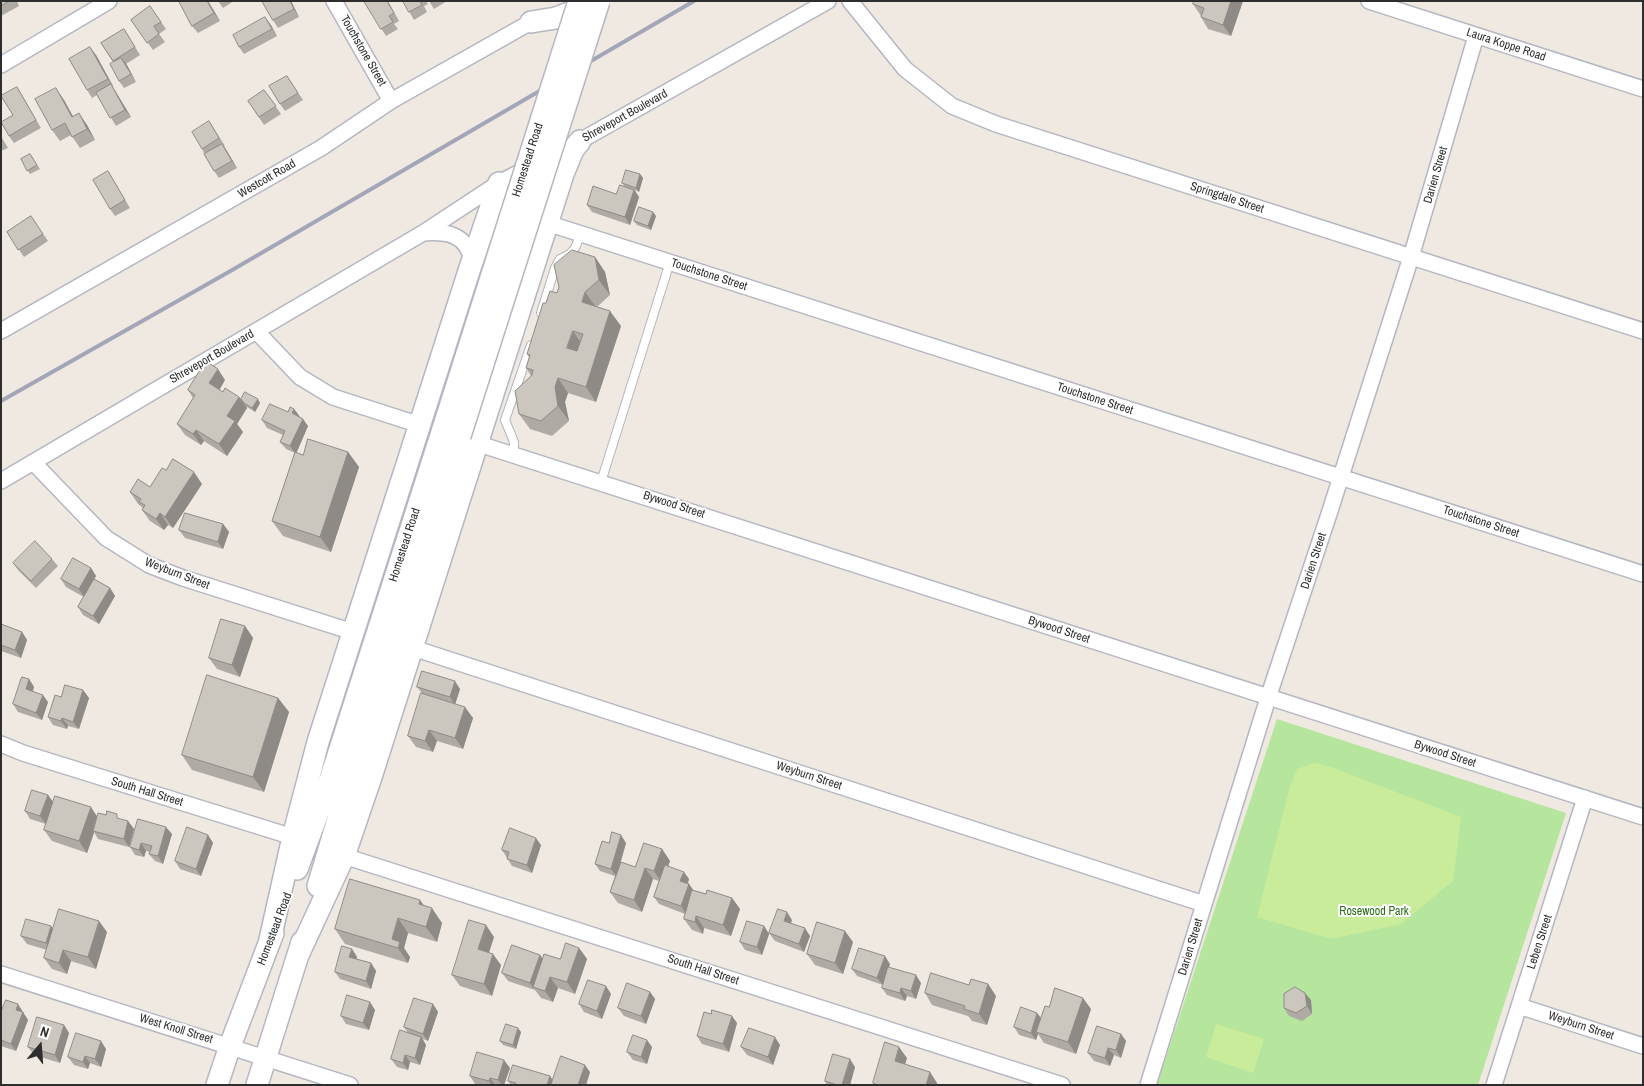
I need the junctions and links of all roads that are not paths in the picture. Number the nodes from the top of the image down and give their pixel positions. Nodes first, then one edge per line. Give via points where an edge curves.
1 (109, 1) edge
2 (334, 1) edge
3 (599, 1) edge
4 (828, 1) edge
5 (850, 1) edge
6 (1369, 1) edge
7 (565, 4) edge
8 (531, 22) joint
9 (1476, 36) junction
10 (1, 65) edge
11 (1643, 90) edge
12 (391, 101) junction
13 (580, 141) junction
14 (551, 156) junction
15 (562, 174) junction
16 (498, 183) junction
17 (548, 223) junction
18 (423, 233) junction
19 (581, 234) junction
20 (1412, 257) junction
21 (472, 260) junction
22 (670, 262) junction
23 (538, 323) edge
24 (1, 331) edge
25 (256, 331) junction
26 (1643, 331) edge
27 (535, 332) edge
28 (420, 425) junction
29 (460, 436) junction
30 (514, 454) junction
31 (33, 462) junction
32 (1340, 478) junction
33 (1, 481) edge
34 (601, 482) junction
35 (1643, 574) edge
36 (353, 632) junction
37 (413, 648) junction
38 (1268, 698) junction
39 (1, 744) edge
40 (1585, 798) junction
41 (1643, 816) edge
42 (293, 837) junction
43 (344, 856) junction
44 (1204, 904) junction
45 (269, 944) junction
46 (298, 955) junction
47 (1, 974) edge
48 (1519, 1006) junction
49 (230, 1046) junction
50 (1643, 1046) edge
51 (266, 1058) junction
52 (217, 1085) edge
53 (257, 1085) edge
54 (350, 1085) edge
55 (1062, 1085) edge
56 (1148, 1085) edge
57 (1494, 1085) edge

1 - 10 street
2 - 12 street, Touchstone Street
3 - 7 main road
3 - 29 main road, Homestead Road, bridge
4 - 13 street, Shreveport Boulevard
5 - 20 street, Springdale Street via 904,69 952,106 996,124
6 - 9 street, Laura Koppe Road
7 - 8 main road via 556,18
7 - 29 main road, Homestead Road, bridge
8 - 12 street, Westcott Road
9 - 11 street, Laura Koppe Road
9 - 20 street, Darien Street
12 - 24 street, Westcott Road via 321,148
13 - 14 street, Shreveport Boulevard
13 - 15 main road
14 - 15 main road via 561,167
14 - 16 street, Shreveport Boulevard
15 - 17 main road
16 - 18 street, Shreveport Boulevard
16 - 21 main road
17 - 19 street, Touchstone Street
17 - 29 main road
18 - 21 street via 450,234 466,245
18 - 25 street, Shreveport Boulevard
19 - 22 street, Touchstone Street
19 - 23 lane via 575,248 555,268
20 - 26 street, Springdale Street
20 - 32 street, Darien Street
21 - 28 main road
22 - 32 street, Touchstone Street
22 - 34 lane
25 - 28 street via 300,377 333,397
25 - 31 street, Shreveport Boulevard
27 - 30 lane via 505,420 514,442
28 - 36 main road
29 - 30 street, Bywood Street
29 - 37 main road
29 - 45 main road, Homestead Road
29 - 46 main road, Homestead Road via 348,786
30 - 34 street, Bywood Street
31 - 33 street, Shreveport Boulevard
31 - 36 street, Weyburn Street via 106,538 149,565
32 - 35 street, Touchstone Street
32 - 38 street, Darien Street
34 - 38 street, Bywood Street
36 - 42 main road via 318,742
37 - 43 main road
37 - 44 street, Weyburn Street
38 - 40 street, Bywood Street
38 - 44 street, Darien Street
39 - 42 street, South Hall Street
40 - 41 street, Bywood Street
40 - 48 street, Leben Street
42 - 45 main road
43 - 46 main road
43 - 55 street, South Hall Street
44 - 56 street, Darien Street
45 - 49 main road, Homestead Road
46 - 51 main road, Homestead Road
47 - 49 street, West Knoll Street
48 - 50 street, Weyburn Street
48 - 57 street, Leben Street
49 - 51 street, West Knoll Street
49 - 52 main road, Homestead Road
51 - 53 main road, Homestead Road
51 - 54 street, West Knoll Street

